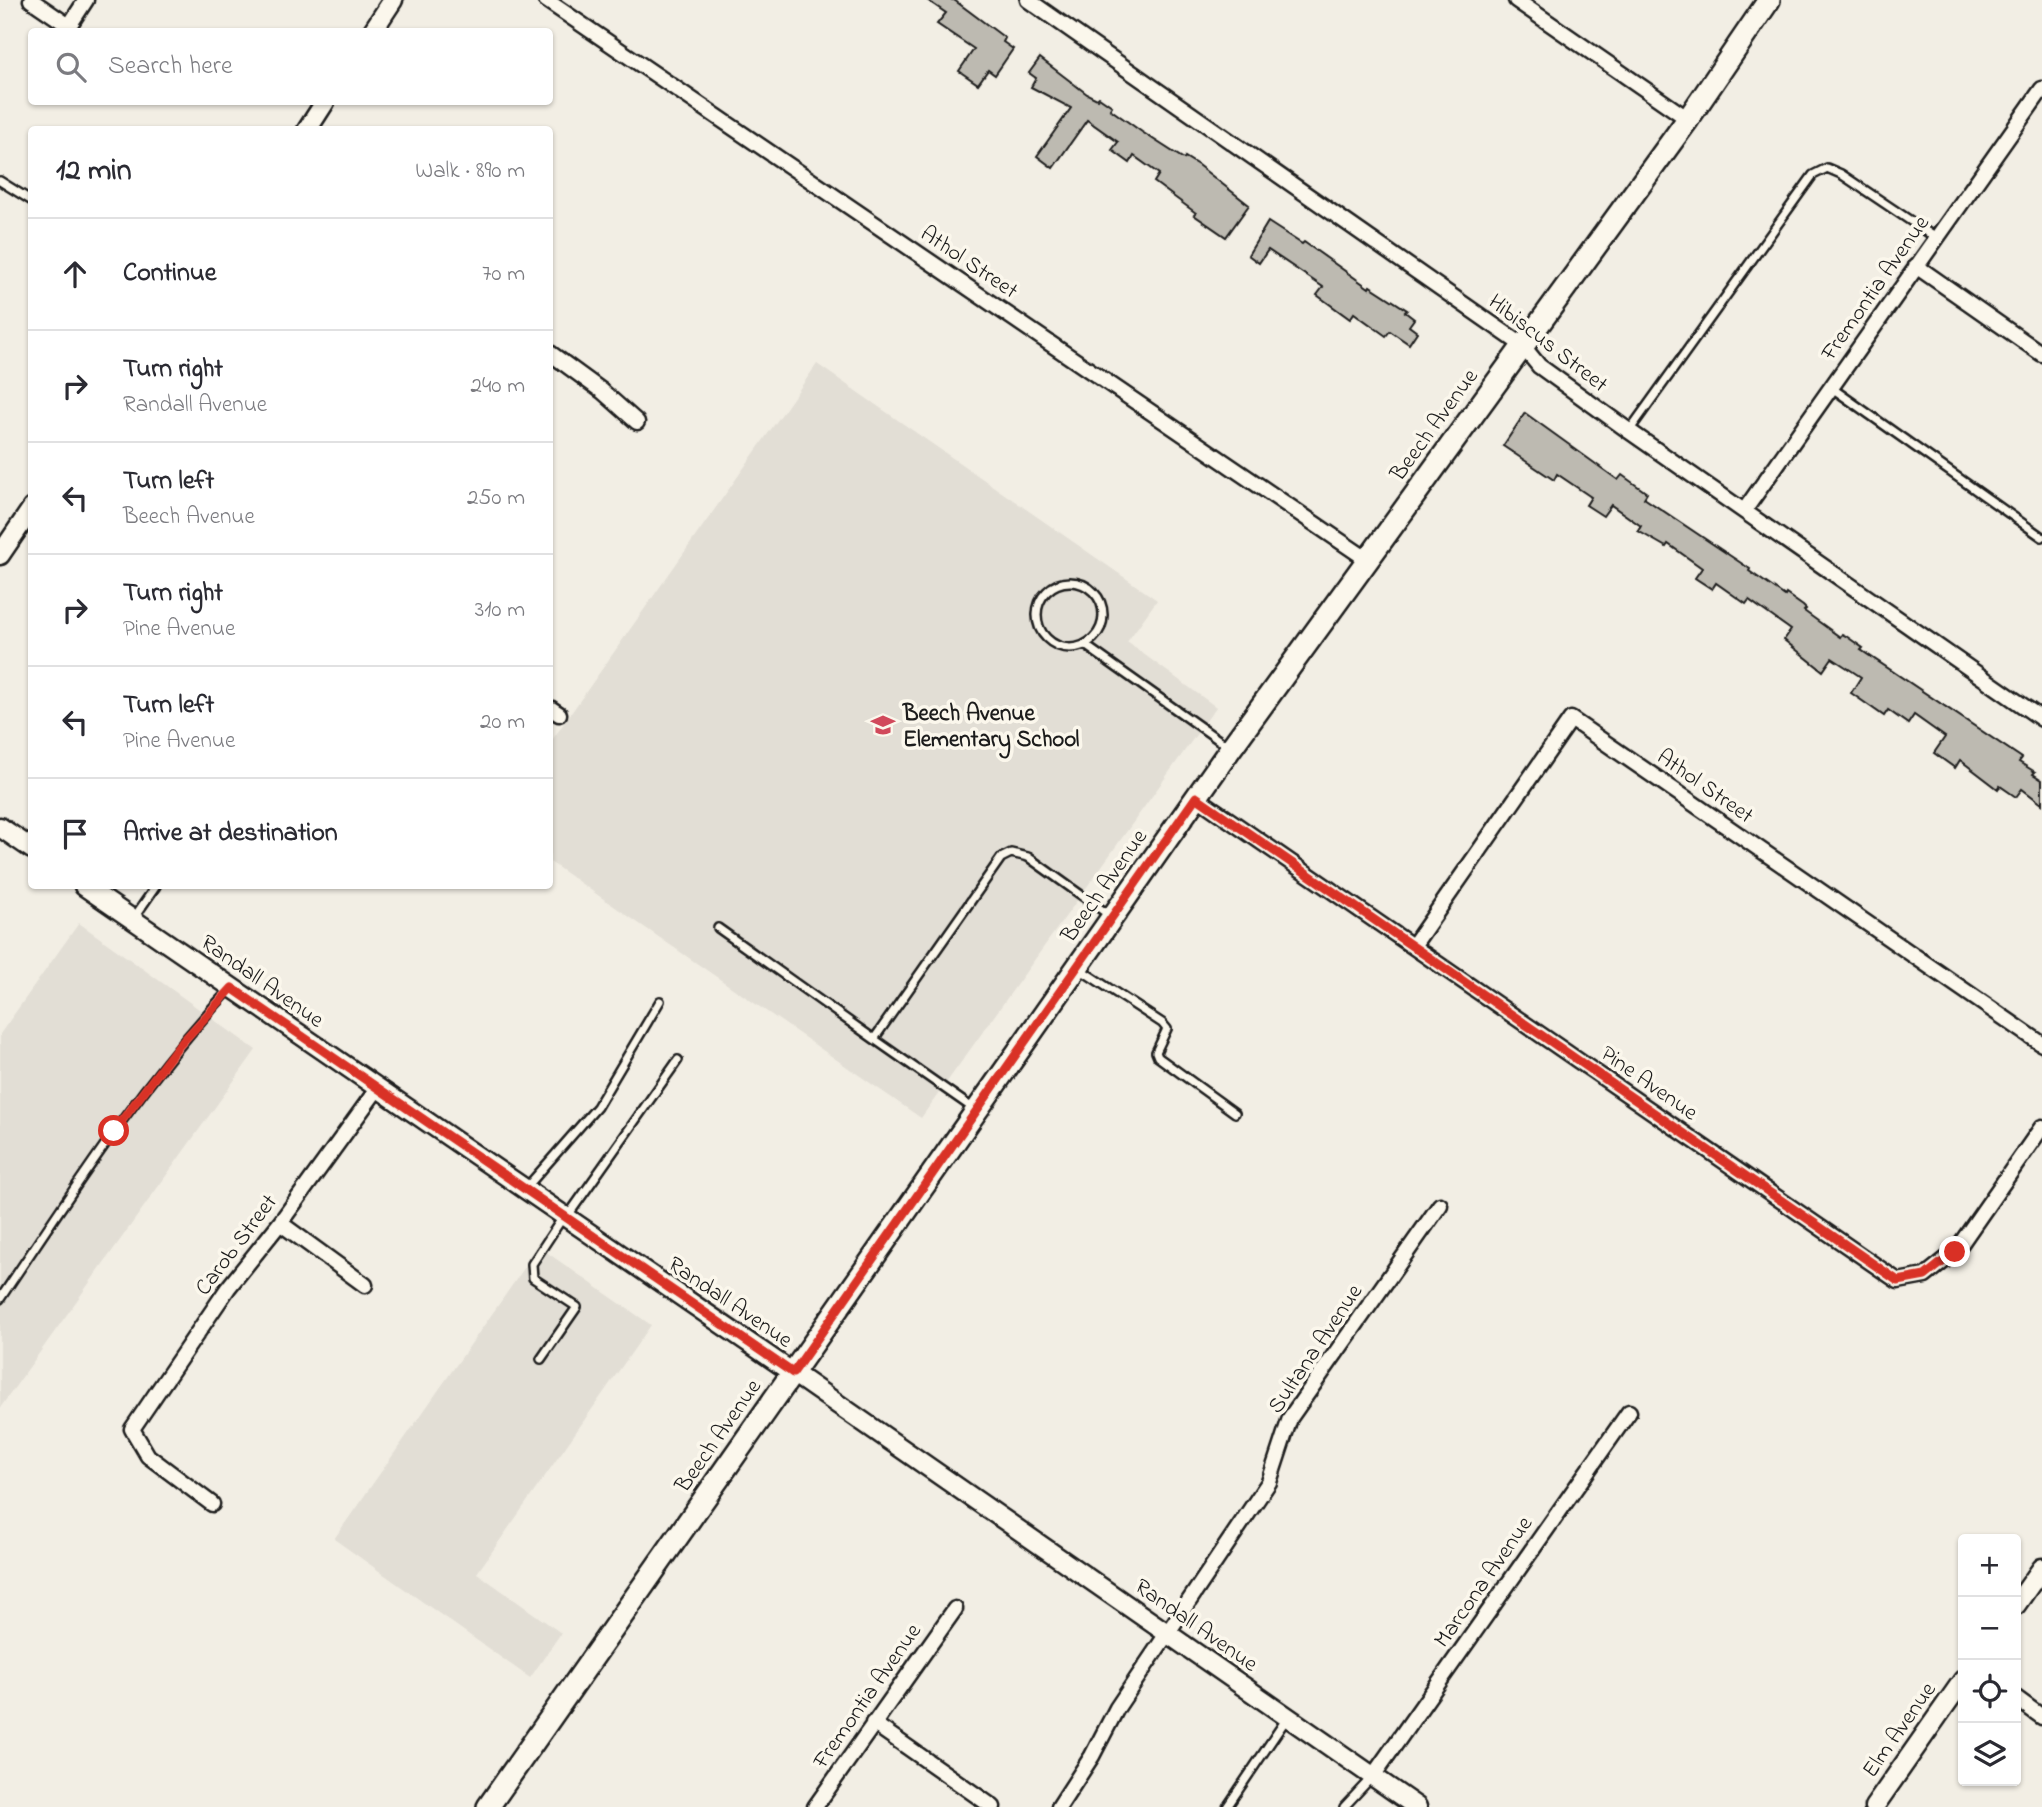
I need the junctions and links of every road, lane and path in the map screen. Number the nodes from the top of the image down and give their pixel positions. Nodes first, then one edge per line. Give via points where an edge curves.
1 (31, 0) edge
2 (86, 0) edge
3 (393, 0) edge
4 (547, 0) edge
5 (1028, 0) edge
6 (1516, 0) edge
7 (1769, 0) edge
8 (375, 28) edge
9 (2042, 89) edge
10 (324, 105) edge
11 (1688, 119) junction
12 (310, 126) edge
13 (0, 181) edge
14 (28, 198) edge
15 (1936, 238) junction
16 (1916, 266) junction
17 (1522, 345) junction
18 (2042, 354) edge
19 (553, 356) edge
20 (1831, 387) junction
21 (637, 422) dead end
22 (1629, 431) junction
23 (1744, 511) junction
24 (28, 514) edge
25 (2042, 537) edge
26 (0, 555) edge
27 (1368, 560) junction
28 (1085, 645) junction
29 (2042, 719) edge
30 (1231, 748) junction
31 (1196, 797) junction
32 (0, 827) edge
33 (28, 846) edge
34 (88, 889) edge
35 (154, 889) edge
36 (1112, 917) junction
37 (133, 919) junction
38 (718, 928) dead end
39 (1413, 946) junction
40 (1077, 968) junction
41 (232, 988) junction
42 (660, 1001) dead end
43 (874, 1039) junction
44 (2042, 1044) edge
45 (678, 1060) dead end
46 (377, 1089) junction
47 (978, 1112) junction
48 (1235, 1113) dead end
49 (2042, 1127) edge
50 (525, 1189) junction
51 (1440, 1205) dead end
52 (565, 1217) junction
53 (280, 1223) junction
54 (365, 1285) dead end
55 (0, 1299) edge
56 (541, 1359) dead end
57 (793, 1373) junction
58 (1629, 1412) dead end
59 (212, 1504) dead end
60 (2042, 1568) edge
61 (2021, 1598) edge
62 (955, 1609) dead end
63 (1168, 1634) junction
64 (1958, 1687) edge
65 (2021, 1702) edge
66 (1288, 1717) junction
67 (2042, 1717) edge
68 (873, 1723) junction
69 (1373, 1776) junction
70 (488, 1807) edge
71 (814, 1807) edge
72 (993, 1807) edge
73 (1059, 1807) edge
74 (1227, 1807) edge
75 (1344, 1807) edge
76 (1417, 1807) edge
77 (1874, 1807) edge

1 - 2 street via 69,26
3 - 8 street
4 - 27 street, Athol Street
5 - 17 street, Hibiscus Street
6 - 11 street
7 - 11 main road, Beech Avenue
9 - 15 street, Fremontia Avenue
10 - 12 street
11 - 17 main road, Beech Avenue
13 - 14 lane
15 - 16 street, Fremontia Avenue
15 - 22 lane via 1841,174 1827,168 1813,175
16 - 18 street
16 - 20 street, Fremontia Avenue
17 - 22 street, Hibiscus Street via 1539,366
17 - 27 main road, Beech Avenue
19 - 21 street
20 - 23 street, Fremontia Avenue
20 - 25 lane
22 - 23 street, Hibiscus Street
23 - 29 street, Hibiscus Street
24 - 26 street
27 - 30 main road, Beech Avenue
28 - 28 lane via 1062,648 1039,627 1038,606 1058,584 1079,583 1089,588 1102,607 1100,629
28 - 30 lane
30 - 31 main road, Beech Avenue
31 - 36 main road, Beech Avenue
31 - 39 street, Pine Avenue
32 - 33 street
34 - 37 street, Randall Avenue
35 - 37 lane
36 - 40 main road, Beech Avenue
36 - 43 lane via 1028,857 1011,853 1001,858
37 - 41 street, Randall Avenue
38 - 43 lane
39 - 44 street, Athol Street via 1571,719
39 - 49 street, Pine Avenue via 1898,1281 1925,1276 1955,1252
40 - 47 main road, Beech Avenue
40 - 48 lane via 1162,1023 1167,1029 1158,1057
41 - 46 street, Randall Avenue
41 - 55 lane via 176,1049 114,1131
42 - 50 lane via 597,1107
43 - 47 lane
45 - 52 lane
46 - 50 street, Randall Avenue
46 - 53 street, Carob Street
47 - 57 main road, Beech Avenue
50 - 52 street, Randall Avenue
51 - 63 street, Sultana Avenue via 1290,1418 1269,1482
52 - 56 lane via 532,1264 533,1278 576,1307
52 - 57 street, Randall Avenue
53 - 54 street
53 - 59 street, Carob Street via 228,1288 132,1429 148,1456
57 - 63 street, Randall Avenue
57 - 70 main road, Beech Avenue
58 - 69 street, Marcona Avenue
60 - 61 street
62 - 68 street, Fremontia Avenue
63 - 66 street, Randall Avenue
63 - 73 street, Sultana Avenue via 1117,1708
64 - 77 street, Elm Avenue
65 - 67 street
66 - 69 street, Randall Avenue
66 - 74 lane
68 - 71 street, Fremontia Avenue
68 - 72 street
69 - 75 lane
69 - 76 street, Randall Avenue

